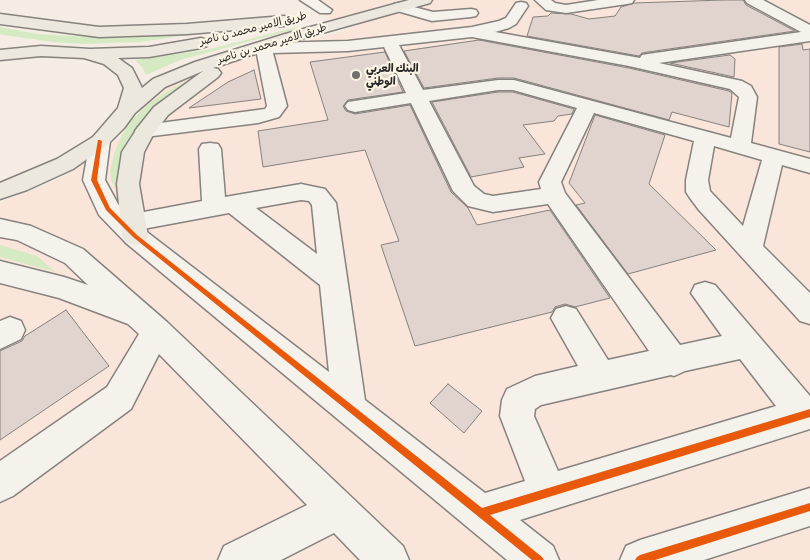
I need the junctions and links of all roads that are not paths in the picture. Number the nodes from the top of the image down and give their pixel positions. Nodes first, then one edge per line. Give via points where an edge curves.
1 (307, 0) edge
2 (425, 0) edge
3 (542, 0) edge
4 (627, 0) edge
5 (752, 0) edge
6 (446, 2) dead end
7 (588, 2) edge
8 (524, 3) edge
9 (342, 5) dead end
10 (399, 7) junction
11 (505, 8) dead end
12 (325, 10) junction
13 (485, 11) junction
14 (0, 19) edge
15 (492, 28) junction
16 (287, 29) junction
17 (810, 31) edge
18 (472, 32) junction
19 (810, 36) edge
20 (389, 41) junction
21 (0, 43) edge
22 (266, 48) junction
23 (41, 51) junction
24 (85, 53) junction
25 (0, 55) edge
26 (629, 61) junction
27 (416, 97) junction
28 (588, 105) junction
29 (355, 106) dead end
30 (128, 108) junction
31 (145, 131) junction
32 (705, 137) junction
33 (100, 141) junction
34 (740, 147) junction
35 (210, 149) dead end
36 (774, 156) junction
37 (810, 166) edge
38 (0, 191) edge
39 (554, 195) junction
40 (224, 207) junction
41 (0, 228) edge
42 (134, 229) junction
43 (749, 248) junction
44 (0, 272) edge
45 (334, 281) junction
46 (705, 293) dead end
47 (810, 312) edge
48 (566, 318) dead end
49 (149, 325) junction
50 (746, 344) junction
51 (674, 362) junction
52 (601, 377) junction
53 (349, 407) junction
54 (807, 414) edge
55 (0, 483) edge
56 (548, 492) junction
57 (810, 507) edge
58 (338, 510) junction
59 (481, 513) junction
60 (238, 560) edge
61 (390, 560) edge
62 (539, 560) edge
63 (640, 560) edge

1 - 12 street
2 - 10 main road, طريق الامير محمد بن ناصر
3 - 7 street via 559,9
4 - 7 street
5 - 17 street
6 - 13 street
8 - 11 street
8 - 15 street via 511,21
9 - 12 main road, طريق الامير محمد ن ناصر
10 - 13 street via 432,16
10 - 16 main road, طريق الامير محمد بن ناصر
12 - 16 main road, طريق الامير محمد ن ناصر
13 - 15 street
14 - 16 main road via 99,32
15 - 18 street
16 - 22 main road
16 - 24 main road, طريق الامير محمد ن ناصر via 149,52
16 - 30 main road, طريق الامير محمد بن ناصر via 159,83
18 - 20 street
18 - 26 street
19 - 26 street
20 - 22 street via 348,46
20 - 27 street
21 - 23 main road
22 - 31 main road via 209,74 161,111
22 - 31 street via 277,106 272,113
23 - 24 main road
23 - 25 main road
24 - 30 main road via 110,60 126,72 133,88
26 - 34 street via 718,80 744,90 748,97
27 - 28 street via 514,85
27 - 29 street
27 - 39 street via 465,191 476,200 493,204
28 - 32 street
28 - 39 street via 550,182
30 - 33 main road
31 - 42 main road via 133,152 128,184
32 - 34 street
32 - 43 street via 697,180 698,192
33 - 38 main road via 65,164
33 - 42 street via 94,180 108,208
34 - 36 street
35 - 40 street
36 - 37 street
36 - 43 street
39 - 51 street
40 - 42 street
40 - 45 street
40 - 45 street via 301,192 317,195 324,203
41 - 49 street via 22,232 74,256
42 - 53 street
43 - 47 street
44 - 49 street via 64,288
45 - 53 street
46 - 50 street
48 - 52 street
49 - 55 street via 120,398
49 - 58 street
50 - 51 street
50 - 54 street
51 - 52 street
52 - 56 street via 535,391 519,400 518,416
53 - 59 street
54 - 56 street
56 - 59 street
57 - 63 street
58 - 60 street
58 - 61 street
59 - 62 street

